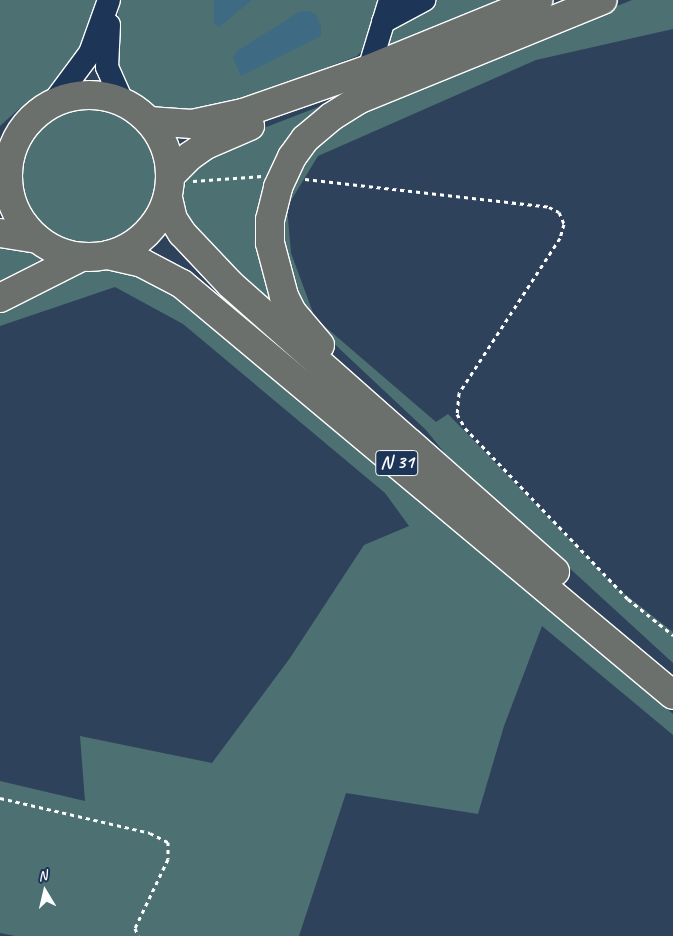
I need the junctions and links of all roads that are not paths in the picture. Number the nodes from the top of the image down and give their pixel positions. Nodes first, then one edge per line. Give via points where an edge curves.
1 (109, 0) edge
2 (390, 0) edge
3 (424, 0) edge
4 (538, 0) edge
5 (603, 0) edge
6 (383, 22) junction
7 (477, 49) junction
8 (369, 70) junction
9 (123, 103) junction
10 (52, 104) junction
11 (149, 121) junction
12 (28, 123) junction
13 (0, 136) edge
14 (4, 179) edge
15 (169, 185) junction
16 (0, 233) edge
17 (38, 239) junction
18 (108, 255) junction
19 (81, 257) junction
20 (0, 298) edge
21 (384, 418) junction
22 (673, 678) edge
23 (673, 695) edge

1 - 9 street via 107,67
1 - 10 street via 90,53
2 - 6 street
3 - 6 street
4 - 8 main road
5 - 7 main road
6 - 8 street
7 - 15 main road via 458,50 206,145 190,156
7 - 21 main road via 340,110 305,140 282,176 274,198 270,232 274,266 284,296 306,329
8 - 11 main road via 215,121 192,124
9 - 10 main road via 87,95
9 - 11 main road
10 - 12 main road
11 - 15 main road via 166,150
12 - 13 main road
12 - 14 main road via 15,143
14 - 17 main road via 17,214
15 - 18 main road via 161,214 146,234
15 - 21 main road, N 31 via 173,219 182,233 230,284
16 - 17 main road
17 - 19 main road via 61,252
18 - 19 main road
18 - 23 main road, N 31 via 152,267 182,284
19 - 20 main road
21 - 22 main road, N 31

